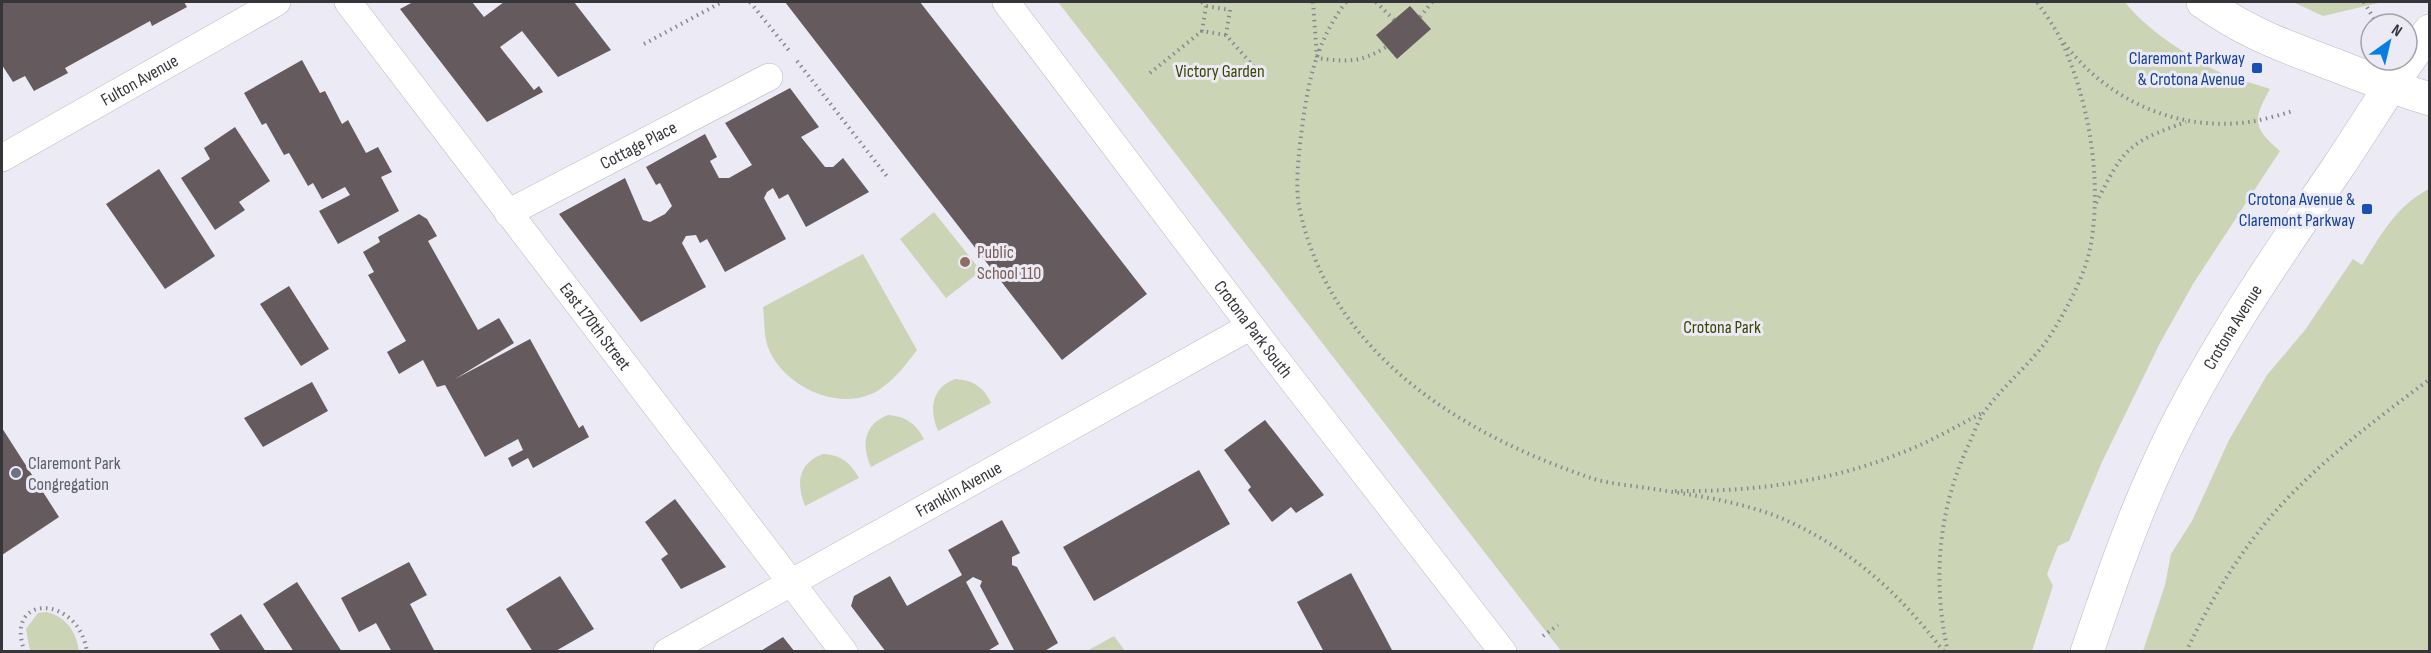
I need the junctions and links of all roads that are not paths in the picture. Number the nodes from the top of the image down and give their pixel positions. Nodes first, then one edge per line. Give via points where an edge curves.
1 (277, 2) edge
2 (348, 2) edge
3 (1006, 2) edge
4 (2203, 2) edge
5 (2430, 31) edge
6 (769, 77) dead end
7 (2388, 87) junction
8 (2430, 99) edge
9 (2, 158) edge
10 (508, 213) junction
11 (1251, 326) junction
12 (791, 582) junction
13 (667, 651) edge
14 (844, 651) edge
15 (1503, 651) edge
16 (2087, 651) edge

1 - 9 street, Fulton Avenue
2 - 10 street, East 170th Street
3 - 11 street, Crotona Park South
4 - 7 street via 2266,39
5 - 7 street, Crotona Avenue
6 - 10 street, Cottage Place
7 - 8 street
7 - 16 street, Crotona Avenue via 2280,250 2189,404 2156,468
10 - 12 street, East 170th Street
11 - 12 street, Franklin Avenue
11 - 15 street, Crotona Park South
12 - 13 street, Franklin Avenue
12 - 14 street, East 170th Street

